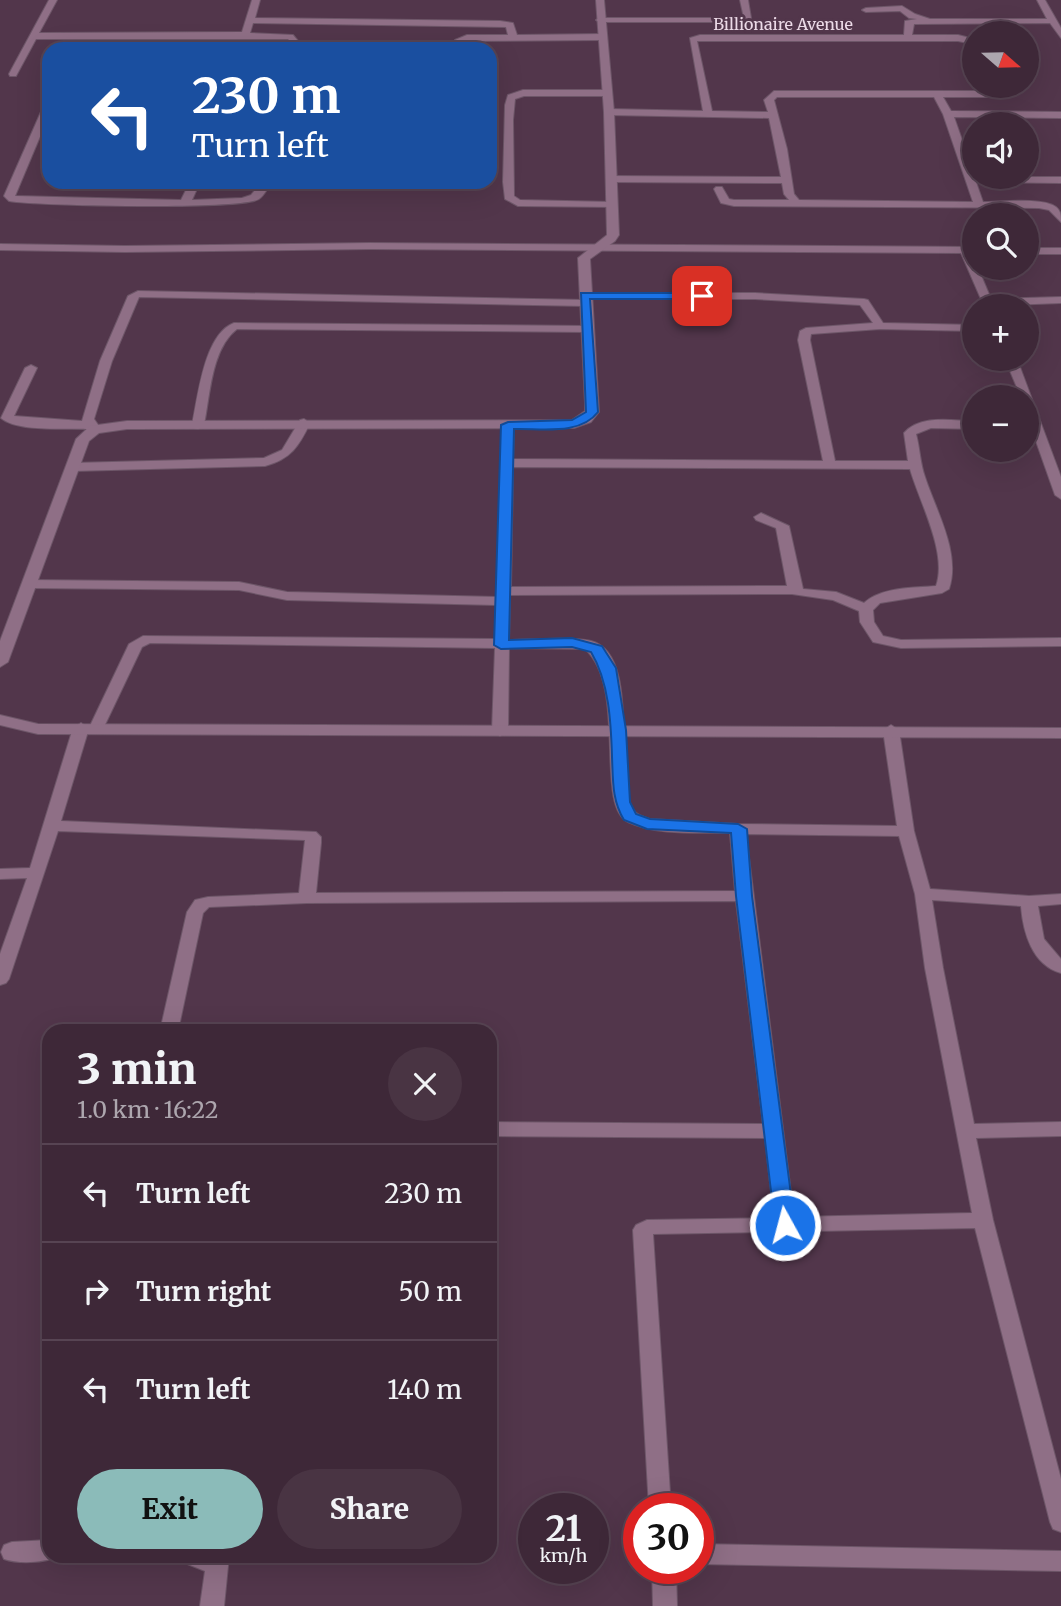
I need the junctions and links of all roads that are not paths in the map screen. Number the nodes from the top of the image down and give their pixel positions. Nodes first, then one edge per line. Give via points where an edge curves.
1 (53, 0) edge
2 (256, 0) edge
3 (600, 0) edge
4 (744, 0) edge
5 (1041, 0) edge
6 (866, 10) dead end
7 (250, 20) junction
8 (600, 20) junction
9 (748, 20) junction
10 (932, 20) junction
11 (1052, 21) junction
12 (244, 34) junction
13 (1061, 35) edge
14 (33, 36) junction
15 (603, 37) junction
16 (513, 38) junction
17 (753, 38) junction
18 (908, 38) junction
19 (962, 39) edge
20 (293, 42) edge
21 (458, 42) edge
22 (13, 75) dead end
23 (607, 93) junction
24 (937, 94) junction
25 (962, 94) edge
26 (609, 112) junction
27 (708, 114) junction
28 (948, 114) junction
29 (771, 115) junction
30 (1061, 115) edge
31 (42, 121) edge
32 (962, 152) edge
33 (611, 179) junction
34 (787, 180) junction
35 (1039, 180) edge
36 (1061, 180) edge
37 (192, 189) edge
38 (261, 189) edge
39 (719, 189) dead end
40 (186, 203) junction
41 (796, 203) junction
42 (612, 205) junction
43 (962, 205) edge
44 (1039, 206) edge
45 (1061, 219) edge
46 (0, 247) edge
47 (596, 248) junction
48 (962, 250) edge
49 (1039, 251) edge
50 (1061, 251) edge
51 (585, 299) junction
52 (1061, 300) edge
53 (1039, 301) edge
54 (880, 326) junction
55 (962, 328) edge
56 (586, 329) junction
57 (31, 368) dead end
58 (304, 423) junction
59 (198, 425) junction
60 (508, 425) junction
61 (962, 425) edge
62 (92, 427) junction
63 (1039, 436) edge
64 (507, 463) junction
65 (915, 465) junction
66 (830, 466) junction
67 (73, 467) junction
68 (1056, 471) edge
69 (1061, 495) edge
70 (761, 517) dead end
71 (29, 584) junction
72 (795, 590) junction
73 (503, 596) junction
74 (866, 609) junction
75 (1061, 642) edge
76 (4, 643) edge
77 (501, 645) junction
78 (0, 662) edge
79 (0, 720) edge
80 (89, 728) junction
81 (619, 730) junction
82 (891, 730) junction
83 (500, 731) junction
84 (1061, 733) edge
85 (52, 826) junction
86 (738, 829) junction
87 (906, 831) junction
88 (37, 873) junction
89 (0, 874) edge
90 (923, 894) junction
91 (744, 896) junction
92 (307, 898) junction
93 (1061, 899) edge
94 (1029, 901) junction
95 (1061, 967) edge
96 (0, 979) edge
97 (171, 1024) edge
98 (497, 1129) edge
99 (1061, 1129) edge
100 (967, 1130) junction
101 (774, 1131) junction
102 (983, 1220) junction
103 (785, 1225) junction
104 (659, 1493) edge
105 (1061, 1522) edge
106 (42, 1550) edge
107 (12, 1552) dead end
108 (714, 1554) edge
109 (1061, 1561) edge
110 (218, 1563) edge
111 (664, 1584) edge
112 (212, 1606) edge
113 (665, 1606) edge

1 - 14 street
2 - 7 street
3 - 8 street
4 - 9 street
5 - 11 street
6 - 10 street via 902,8 912,16
7 - 12 street
7 - 16 street via 500,23 510,25
8 - 9 street
8 - 15 street
9 - 17 street
10 - 11 street
10 - 18 street via 908,23
11 - 13 street
12 - 14 street
12 - 20 street via 293,38
14 - 22 street
15 - 16 street
15 - 23 street
16 - 21 street
17 - 18 street, Billionaire Avenue
17 - 27 street, Billionaire Avenue via 693,40
18 - 19 street, Billionaire Avenue
23 - 26 street
23 - 42 street via 511,97 503,114 509,160 502,181 509,197 518,203
24 - 25 street
24 - 28 street
24 - 29 street via 778,93 769,100
26 - 27 street
26 - 33 street
27 - 29 street
28 - 30 street
28 - 32 street
29 - 34 street
31 - 40 street via 9,196 13,199
33 - 34 street
33 - 42 street
34 - 41 street
35 - 36 street
37 - 40 street
38 - 40 street via 249,200
39 - 41 street via 725,201 734,204
41 - 43 street
42 - 47 street via 614,235
44 - 45 street via 1052,208
46 - 47 street
47 - 48 street
47 - 51 street via 584,258
49 - 50 street
51 - 54 street via 755,296 854,300 864,302
51 - 56 street
51 - 62 street via 138,294 133,296 106,361 88,419
52 - 53 street
54 - 55 street
54 - 66 street via 806,331 804,340
56 - 59 street via 234,326 226,329 214,353
56 - 60 street via 592,412 574,424
57 - 62 street via 6,418
58 - 59 street
58 - 60 street
58 - 67 street via 288,454 277,460
59 - 62 street
60 - 64 street
61 - 65 street via 913,429
62 - 67 street
63 - 68 street
64 - 66 street
64 - 73 street
65 - 66 street
65 - 74 street via 937,527 947,583 942,589 875,600
67 - 71 street
68 - 69 street
70 - 72 street via 782,526
71 - 73 street via 239,586 287,596
71 - 76 street
72 - 73 street
72 - 74 street via 848,600
73 - 77 street
74 - 75 street via 867,622 878,639 901,644
76 - 78 street
77 - 80 street via 142,640
77 - 81 street via 572,643 597,649 608,668
77 - 83 street
79 - 80 street via 38,729
80 - 83 street
80 - 85 street
81 - 82 street
81 - 83 street
81 - 86 street via 622,802 630,817 647,824
82 - 84 street
82 - 87 street
85 - 88 street
85 - 92 street via 310,835
86 - 87 street
86 - 91 street
87 - 90 street
88 - 89 street
88 - 96 street
90 - 94 street
90 - 100 street
91 - 92 street
91 - 101 street
92 - 97 street via 208,902 198,907
93 - 94 street
94 - 95 street via 1039,950
98 - 101 street
99 - 100 street
100 - 102 street
101 - 103 street
102 - 103 street
102 - 105 street
103 - 104 street via 643,1230
106 - 107 street
108 - 109 street
110 - 112 street
111 - 113 street

